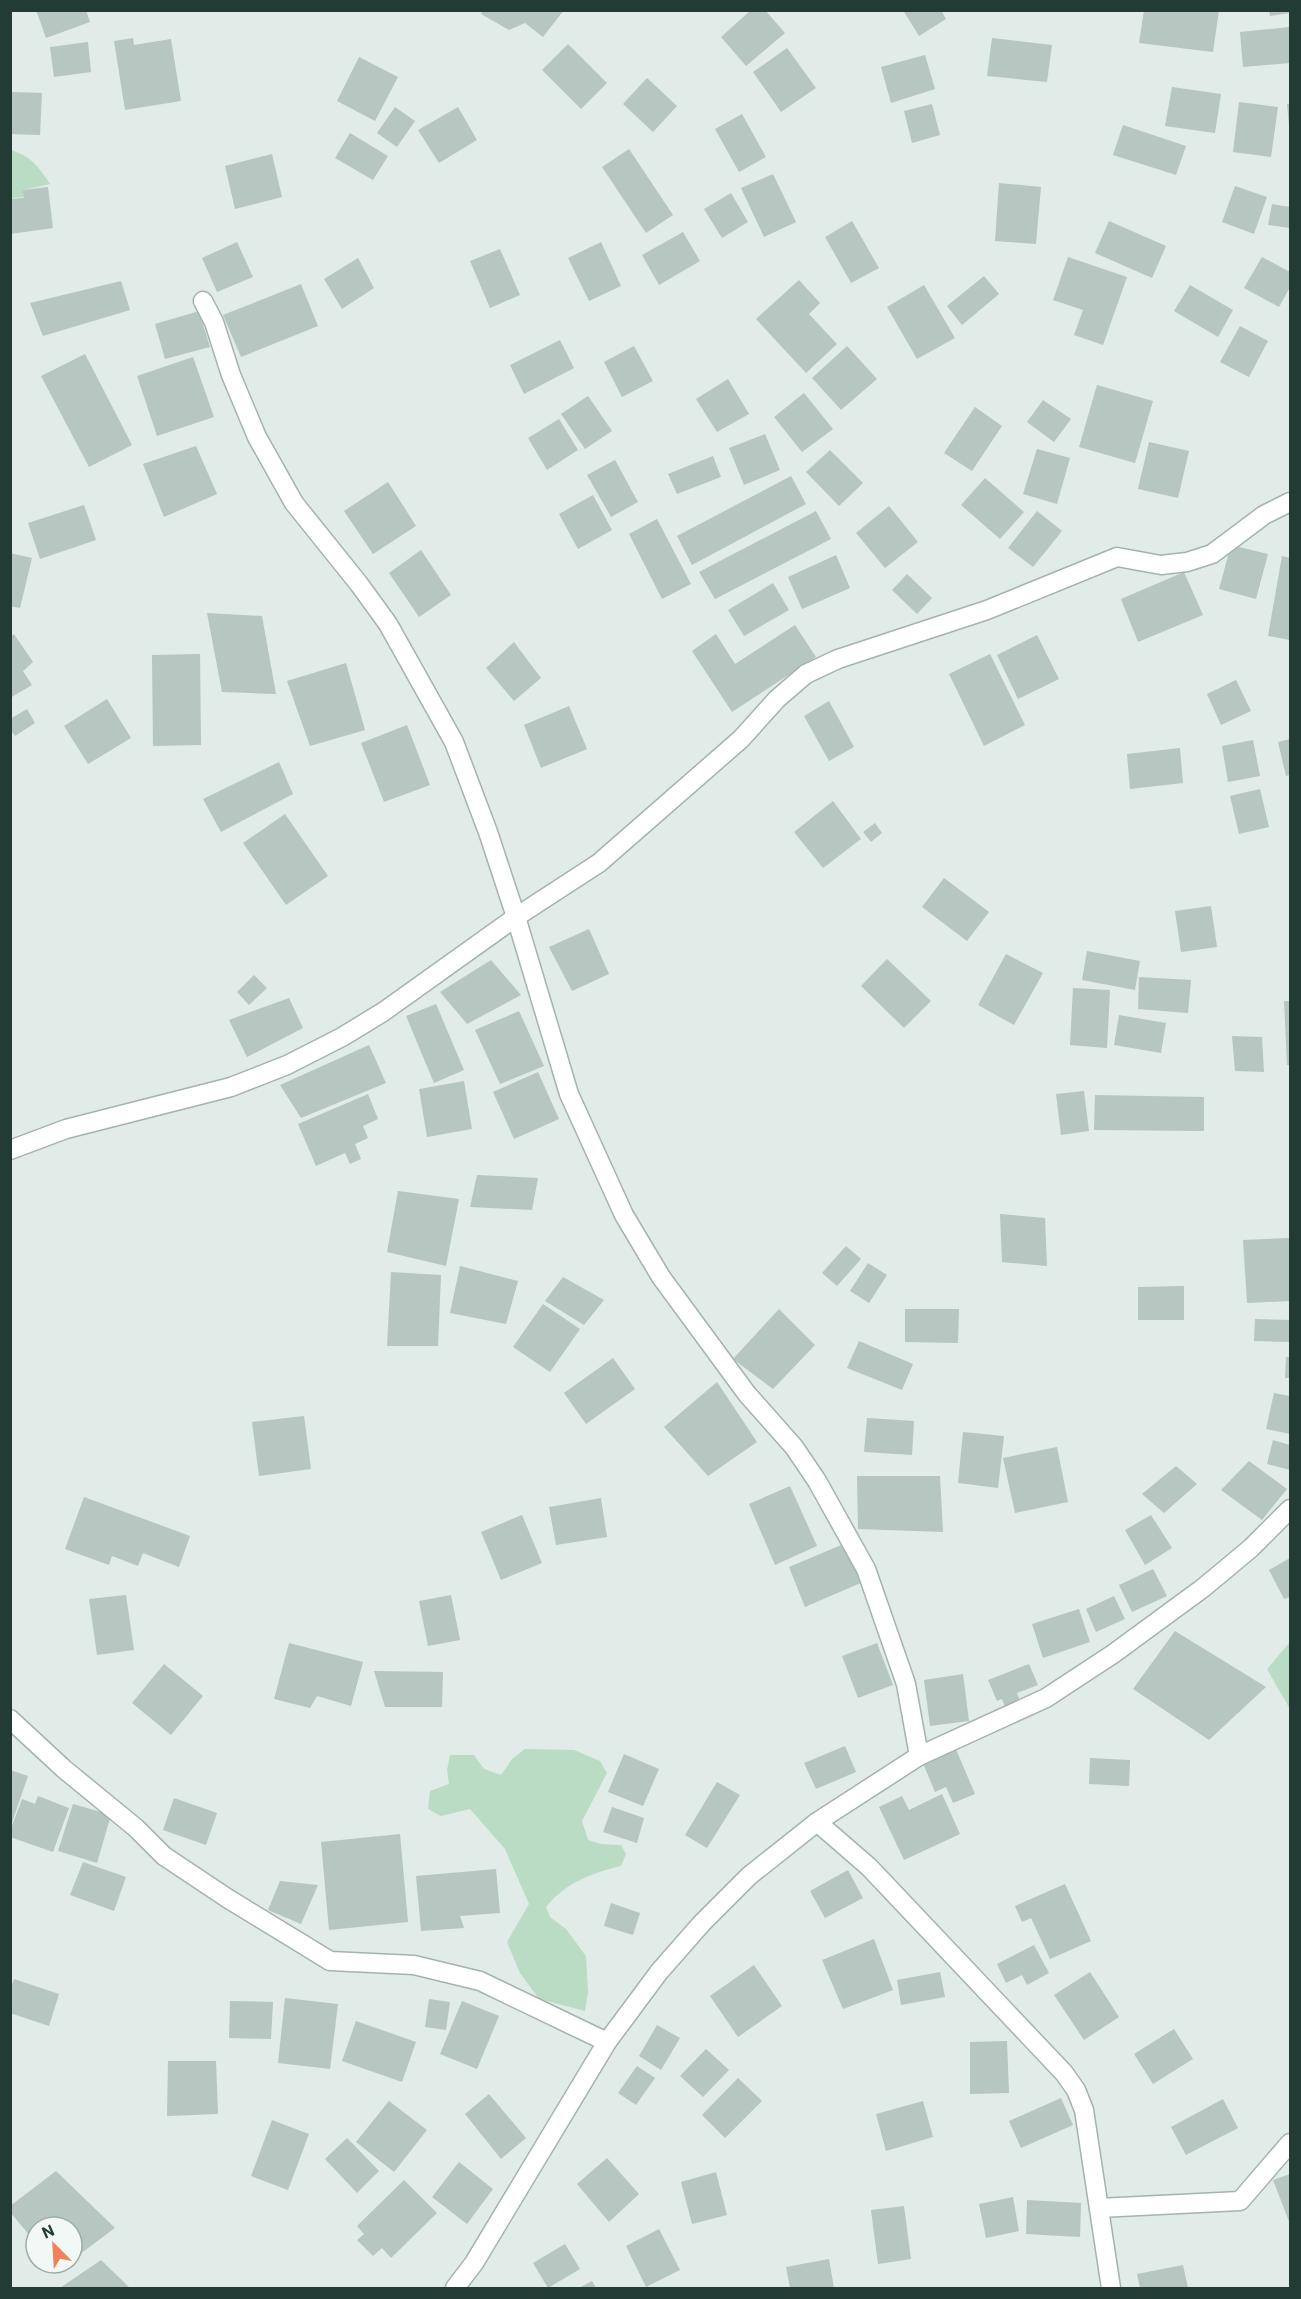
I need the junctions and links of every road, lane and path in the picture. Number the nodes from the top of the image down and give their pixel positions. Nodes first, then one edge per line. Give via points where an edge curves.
1 (203, 301) dead end
2 (1290, 502) edge
3 (516, 917) junction
4 (10, 1150) edge
5 (1290, 1509) edge
6 (10, 1719) edge
7 (919, 1756) junction
8 (817, 1822) junction
9 (607, 2042) junction
10 (1290, 2143) edge
11 (1099, 2208) junction
12 (455, 2289) edge
13 (1111, 2289) edge

1 - 3 street via 257,437 294,503 388,624 454,742
2 - 3 street via 1264,515 1212,554 1161,565 1117,557 987,610 838,659 806,674 741,739 599,863
3 - 4 street via 383,1012 287,1065 231,1087 66,1129
3 - 7 street via 569,1094 624,1215 662,1277 747,1394 794,1447 866,1569 906,1684
5 - 7 street via 1203,1588 1113,1654 1046,1698
6 - 9 street via 164,1856 330,1961 414,1965 480,1981
7 - 8 street
8 - 9 street via 725,1898 659,1972
8 - 11 street via 869,1868 1064,2073 1084,2110
9 - 12 street
10 - 11 street via 1240,2201
11 - 13 street

